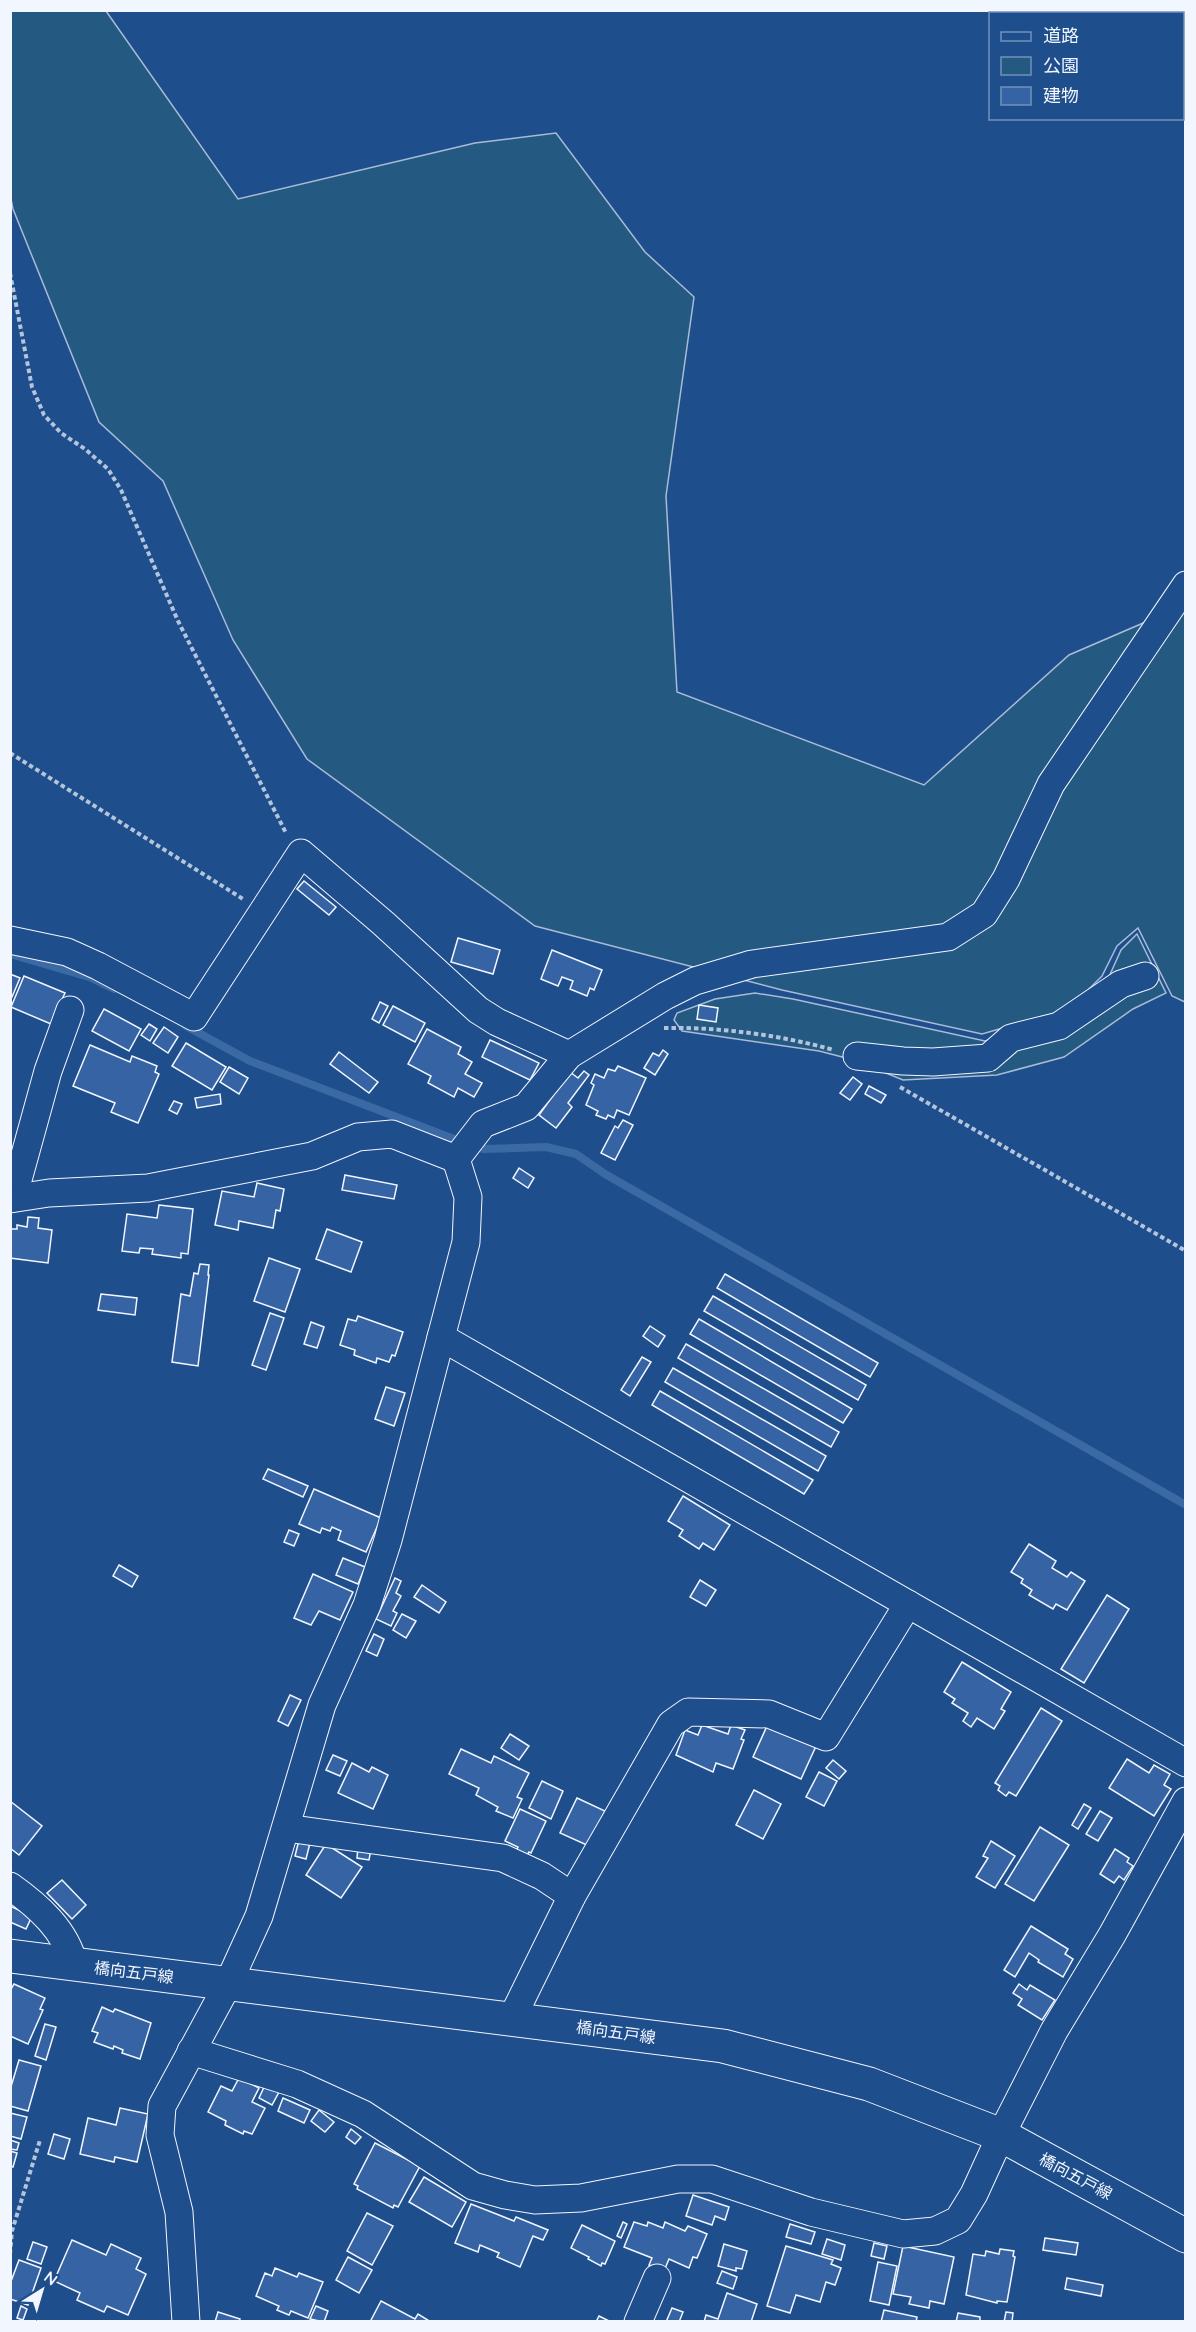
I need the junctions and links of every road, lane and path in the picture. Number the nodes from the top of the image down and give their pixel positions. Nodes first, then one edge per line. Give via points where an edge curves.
1 (10, 273) edge
2 (1185, 585) edge
3 (10, 753) edge
4 (301, 853) junction
5 (262, 911) junction
6 (10, 940) edge
7 (1145, 976) dead end
8 (70, 1010) dead end
9 (628, 1020) junction
10 (569, 1055) junction
11 (857, 1056) joint
12 (894, 1084) dead end
13 (456, 1159) junction
14 (12, 1198) edge
15 (1185, 1251) edge
16 (441, 1336) junction
17 (908, 1605) junction
18 (1185, 1763) edge
19 (1185, 1801) edge
20 (286, 1828) junction
21 (10, 1886) edge
22 (572, 1896) junction
23 (10, 1956) edge
24 (74, 1965) junction
25 (228, 1984) junction
26 (512, 2018) junction
27 (191, 2051) junction
28 (1001, 2135) junction
29 (39, 2140) dead end
30 (1185, 2236) edge
31 (10, 2254) edge
32 (657, 2278) dead end
33 (186, 2322) edge
34 (638, 2322) edge

1 - 4 path via 32,387 44,415 61,434 108,469 178,621 287,835
2 - 9 street via 1052,784 1006,879 984,914 948,936 752,964 695,981
3 - 5 path
4 - 5 street
4 - 10 street via 478,1010
5 - 6 street via 194,1017 67,952
7 - 11 street via 1121,984 1059,1026 1011,1038 988,1058 933,1062
8 - 14 street via 48,1071
9 - 10 street
9 - 11 path via 653,1028 691,1028 808,1043
10 - 13 street via 526,1107 483,1124
12 - 15 path
13 - 14 street via 392,1134 369,1136 312,1156 147,1188
13 - 16 street via 468,1197 466,1242
16 - 17 street
16 - 20 street via 388,1540 366,1605 322,1705
17 - 18 street
17 - 22 street via 826,1737 769,1714 688,1712 671,1724
19 - 28 street via 1113,1935 1054,2031
20 - 22 street via 503,1858 542,1876
20 - 25 street via 259,1916
21 - 24 street via 39,1907 70,1949
22 - 26 street
23 - 24 main road, 橋向五戸線
24 - 25 main road, 橋向五戸線
25 - 26 main road, 橋向五戸線
25 - 27 street
26 - 28 main road, 橋向五戸線 via 723,2046 869,2084
27 - 28 street via 297,2084 363,2114 473,2186 535,2200 581,2198 678,2179 712,2179 811,2212 903,2234 935,2231 958,2220
27 - 33 street via 162,2106 160,2135 179,2212
28 - 30 main road, 橋向五戸線
29 - 31 path via 12,2231
32 - 34 street

